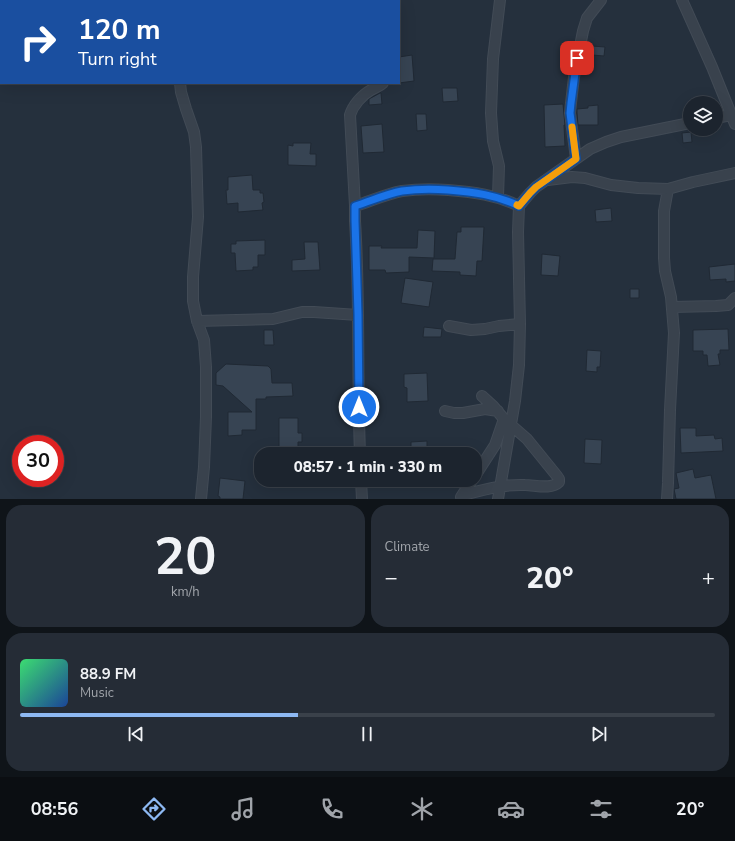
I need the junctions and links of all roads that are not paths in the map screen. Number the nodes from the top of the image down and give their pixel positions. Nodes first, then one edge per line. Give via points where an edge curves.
1 (500, 0) edge
2 (601, 0) edge
3 (682, 0) edge
4 (180, 84) edge
5 (382, 84) edge
6 (723, 118) edge
7 (733, 119) edge
8 (683, 125) edge
9 (576, 159) junction
10 (735, 173) edge
11 (546, 180) junction
12 (668, 189) junction
13 (498, 197) junction
14 (355, 206) junction
15 (519, 206) junction
16 (735, 298) edge
17 (672, 307) junction
18 (358, 314) junction
19 (197, 321) junction
20 (520, 324) junction
21 (449, 326) dead end
22 (482, 396) dead end
23 (445, 411) dead end
24 (504, 418) junction
25 (360, 447) edge
26 (482, 466) edge
27 (500, 486) junction
28 (361, 487) edge
29 (467, 487) edge
30 (461, 497) edge
31 (201, 499) edge
32 (362, 499) edge
33 (498, 499) edge
34 (667, 499) edge

1 - 13 street via 493,59 491,113 493,141 499,166
2 - 9 street via 587,18 574,77 570,113
3 - 7 street
4 - 19 street via 196,147 198,217 193,301
5 - 14 street via 370,90 351,109
6 - 7 street
8 - 9 street via 621,137 590,149
9 - 11 street
10 - 12 street
11 - 12 street via 572,177 612,185
11 - 15 street
12 - 17 street via 664,211 664,258
13 - 14 street via 436,189 403,191
13 - 15 street
14 - 18 street
15 - 20 street
16 - 17 street via 728,304 716,306
17 - 34 street via 674,340
18 - 19 street via 302,312 273,319
18 - 25 street
19 - 31 street via 204,340 206,367
20 - 21 street via 471,330
20 - 24 street via 515,401
22 - 24 street
23 - 24 street via 463,413 485,409
24 - 26 street via 495,446
24 - 27 street
24 - 27 street via 527,439 559,482 551,486
27 - 30 street
27 - 33 street
28 - 32 street
29 - 30 street

